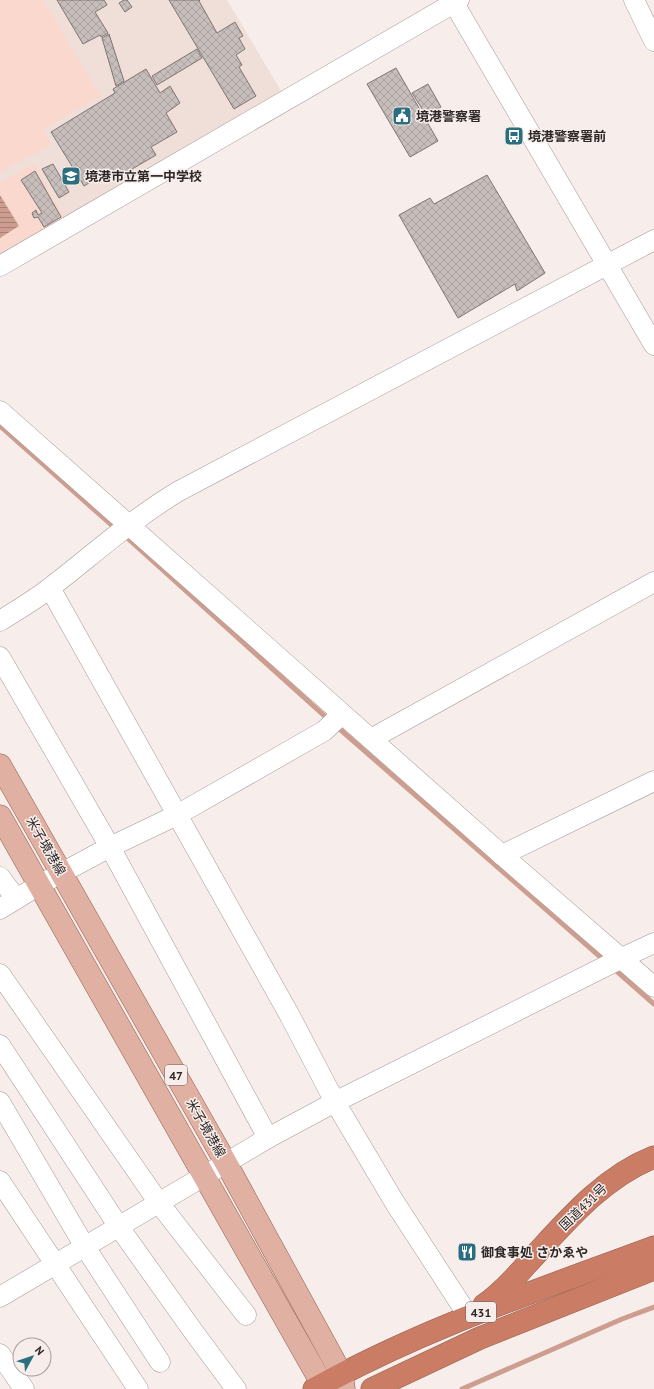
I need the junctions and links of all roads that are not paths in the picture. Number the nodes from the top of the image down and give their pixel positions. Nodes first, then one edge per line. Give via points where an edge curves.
1 (634, 0) edge
2 (455, 1) edge
3 (654, 41) edge
4 (654, 240) edge
5 (606, 265) junction
6 (0, 266) edge
7 (654, 346) edge
8 (0, 411) edge
9 (128, 525) junction
10 (654, 582) edge
11 (50, 588) junction
12 (0, 621) edge
13 (0, 657) edge
14 (342, 714) junction
15 (371, 739) junction
16 (0, 765) edge
17 (654, 781) edge
18 (177, 815) junction
19 (0, 816) edge
20 (110, 847) junction
21 (502, 855) junction
22 (61, 873) junction
23 (0, 877) edge
24 (39, 885) junction
25 (8, 904) edge
26 (654, 943) edge
27 (622, 958) junction
28 (0, 974) edge
29 (654, 987) edge
30 (0, 1045) edge
31 (0, 1102) edge
32 (335, 1102) junction
33 (268, 1138) junction
34 (654, 1157) edge
35 (226, 1163) junction
36 (205, 1176) junction
37 (0, 1182) edge
38 (159, 1203) junction
39 (119, 1226) junction
40 (85, 1247) junction
41 (654, 1247) edge
42 (55, 1265) junction
43 (654, 1269) edge
44 (654, 1281) edge
45 (0, 1297) edge
46 (246, 1315) dead end
47 (469, 1317) junction
48 (517, 1323) junction
49 (0, 1354) edge
50 (160, 1362) dead end
51 (330, 1385) edge
52 (24, 1389) edge
53 (138, 1389) edge
54 (236, 1389) edge
55 (372, 1389) edge

1 - 3 street
2 - 5 street
2 - 6 street
4 - 5 street
5 - 7 street
5 - 9 street via 179,491
8 - 9 street
9 - 11 street
9 - 14 street
10 - 15 street
11 - 12 street
11 - 18 street
13 - 20 street
14 - 15 street
14 - 18 street via 324,731
15 - 21 street
16 - 22 main road, 米子境港線 / 47
17 - 21 street
18 - 20 street
18 - 32 street via 290,1016
19 - 24 main road, 米子境港線 / 47
20 - 22 street
20 - 33 street
21 - 27 street
22 - 24 street
22 - 35 main road, 米子境港線 / 47
23 - 25 street
24 - 25 street
24 - 36 main road, 米子境港線 / 47
26 - 27 street
27 - 29 street
27 - 32 street
28 - 38 street
30 - 39 street
31 - 40 street
32 - 33 street
32 - 47 street via 395,1204
33 - 35 street
34 - 47 highway, 国道431号 / 431 via 631,1167 598,1191 494,1298
35 - 36 street
35 - 51 main road, 米子境港線 / 47
36 - 38 street
36 - 51 main road, 米子境港線 / 47
37 - 42 street
38 - 39 street
38 - 46 street
39 - 40 street
39 - 54 street
40 - 42 street
40 - 50 street
41 - 47 highway, 国道431号 / 431
42 - 45 street
42 - 53 street
43 - 48 highway, 431
44 - 48 highway, 431
47 - 51 highway, 国道431号 / 431 via 408,1343
48 - 55 highway, 431
49 - 52 street

